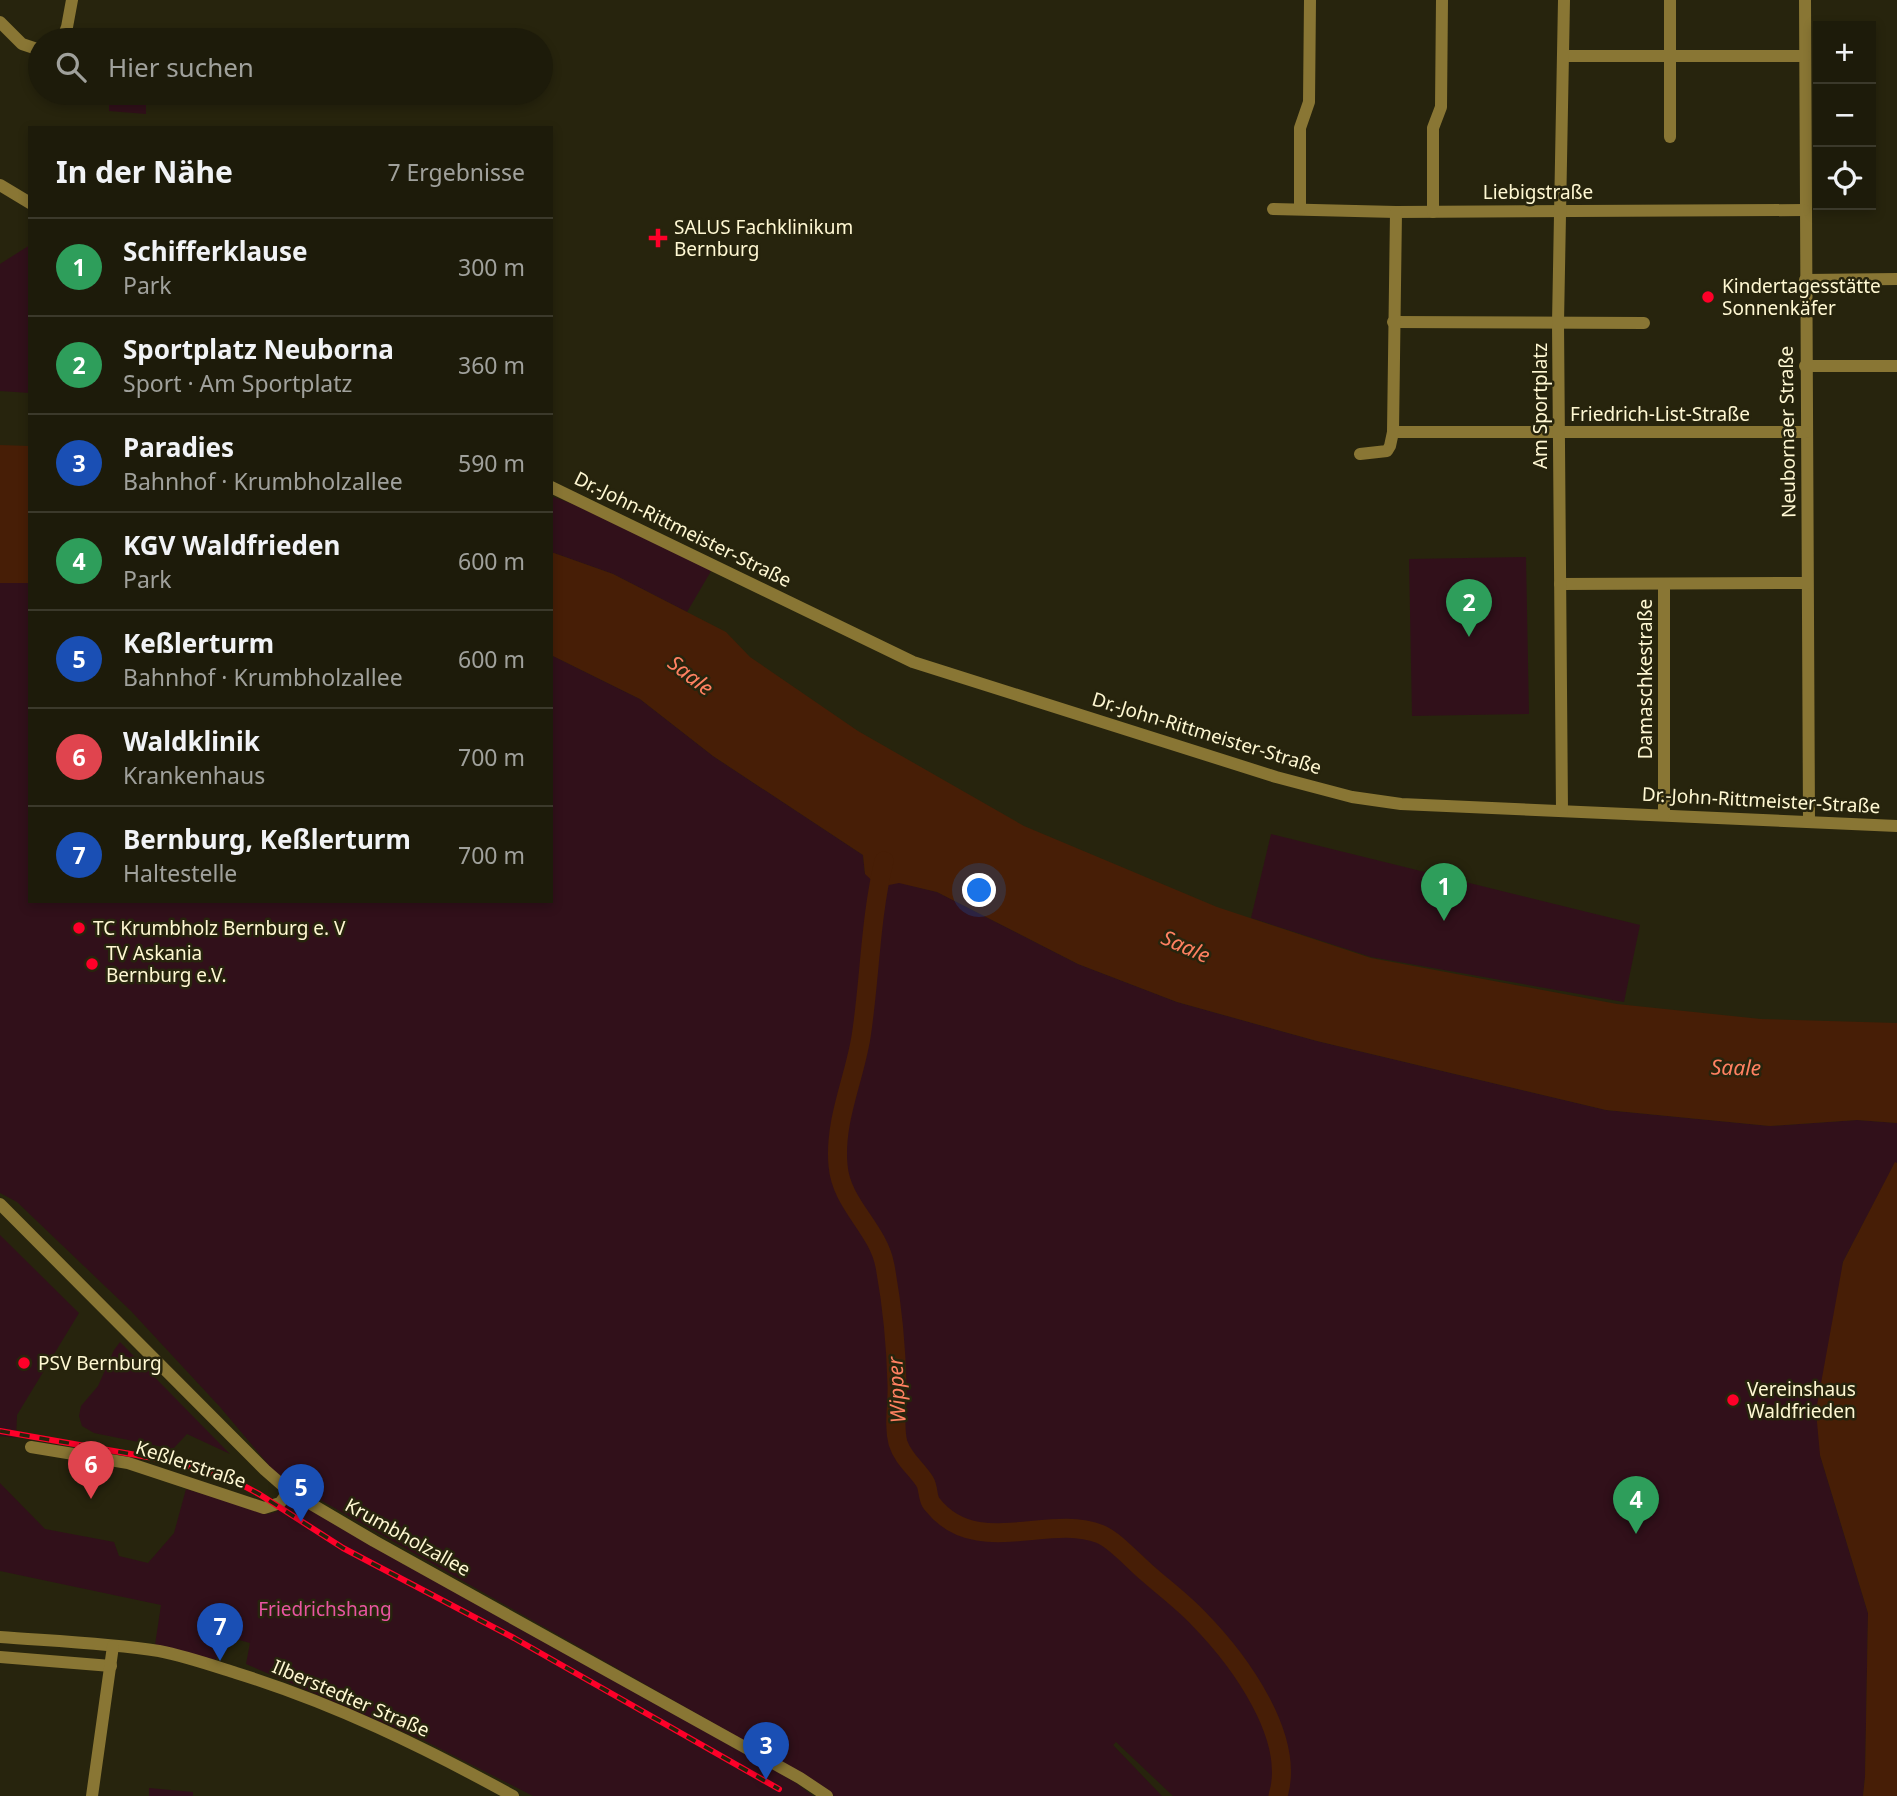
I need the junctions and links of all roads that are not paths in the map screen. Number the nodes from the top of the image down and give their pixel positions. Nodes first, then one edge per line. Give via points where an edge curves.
1 (72, 0) edge
2 (1310, 0) edge
3 (1442, 0) edge
4 (1564, 0) edge
5 (1670, 0) edge
6 (1805, 0) edge
7 (0, 22) edge
8 (68, 28) edge
9 (28, 46) edge
10 (1670, 55) junction
11 (1563, 56) junction
12 (1805, 56) junction
13 (1670, 138) dead end
14 (0, 185) edge
15 (28, 202) edge
16 (1273, 209) dead end
17 (1300, 209) junction
18 (1804, 210) junction
19 (1396, 212) junction
20 (1433, 212) junction
21 (1559, 212) junction
22 (1897, 279) edge
23 (1805, 280) junction
24 (1393, 322) junction
25 (1558, 323) junction
26 (1644, 323) dead end
27 (1805, 366) junction
28 (1897, 366) edge
29 (1393, 432) junction
30 (1806, 432) junction
31 (1559, 434) junction
32 (1360, 454) dead end
33 (553, 488) edge
34 (1807, 583) junction
35 (1560, 584) junction
36 (1664, 585) junction
37 (1562, 811) junction
38 (1664, 815) junction
39 (1809, 821) junction
40 (1897, 826) edge
41 (0, 1204) edge
42 (31, 1447) dead end
43 (289, 1491) junction
44 (0, 1637) edge
45 (113, 1646) junction
46 (0, 1657) edge
47 (111, 1666) junction
48 (92, 1796) edge
49 (513, 1796) edge
50 (827, 1796) edge

1 - 8 street
2 - 17 street via 1309,102 1300,128
3 - 20 street via 1441,107 1433,128
4 - 11 street, Am Sportplatz
5 - 10 street
6 - 12 street, Neubornaer Straße
7 - 9 street
10 - 11 street
10 - 12 street
10 - 13 street
11 - 21 street, Am Sportplatz
12 - 18 street, Neubornaer Straße
14 - 15 street
16 - 17 street, Liebigstraße
17 - 19 street, Liebigstraße
18 - 21 street, Liebigstraße
18 - 23 street, Neubornaer Straße
19 - 20 street, Liebigstraße
19 - 24 street
20 - 21 street, Liebigstraße
21 - 25 street, Am Sportplatz
22 - 23 street
23 - 27 street, Neubornaer Straße
24 - 25 street
24 - 29 street
25 - 26 street
25 - 31 street, Am Sportplatz
27 - 28 street
27 - 30 street, Neubornaer Straße
29 - 31 street, Friedrich-List-Straße
29 - 32 street via 1387,451
30 - 31 street, Friedrich-List-Straße
30 - 34 street, Neubornaer Straße
31 - 35 street, Am Sportplatz
33 - 37 street, Dr.-John-Rittmeister-Straße via 912,662 1352,797 1401,804
34 - 36 street, Damaschkestraße
34 - 39 street, Neubornaer Straße
35 - 36 street, Damaschkestraße
35 - 37 street, Am Sportplatz
36 - 38 street, Damaschkestraße
37 - 38 street, Dr.-John-Rittmeister-Straße
38 - 39 street, Dr.-John-Rittmeister-Straße
39 - 40 street, Dr.-John-Rittmeister-Straße
41 - 43 street, Krumbholzallee
42 - 43 street, Keßlerstraße via 128,1463 264,1508 280,1503
43 - 50 street, Krumbholzallee
44 - 45 street, Ilberstedter Straße
45 - 47 street
45 - 49 street, Ilberstedter Straße via 161,1652 283,1688 414,1743
46 - 47 street
47 - 48 street

